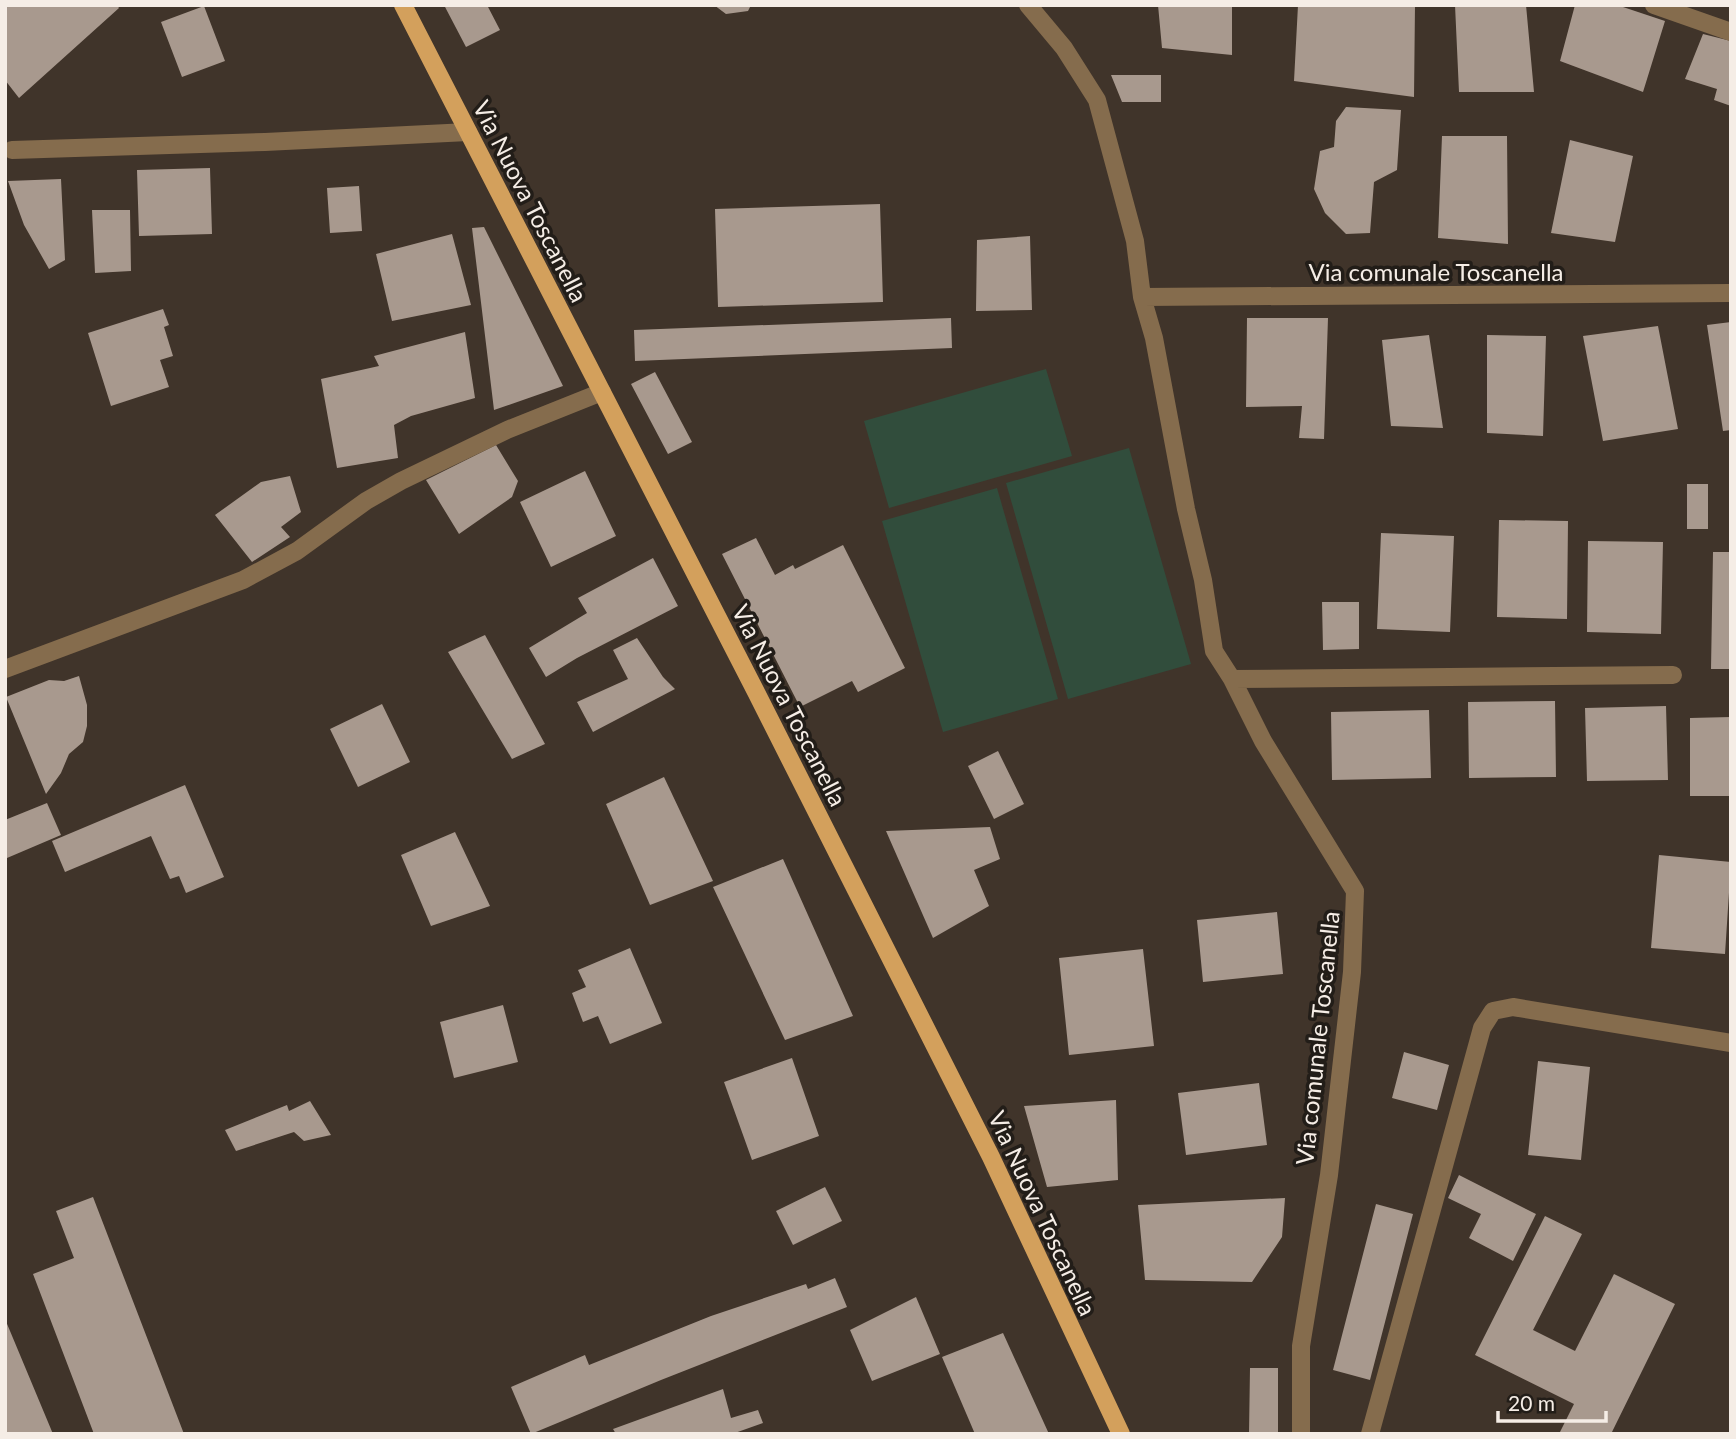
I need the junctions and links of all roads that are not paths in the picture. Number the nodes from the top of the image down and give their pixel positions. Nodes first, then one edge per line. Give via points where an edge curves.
1 (403, 5) edge
2 (1028, 5) edge
3 (1654, 5) edge
4 (1731, 32) edge
5 (468, 132) junction
6 (12, 150) dead end
7 (1731, 293) edge
8 (1142, 298) junction
9 (602, 392) junction
10 (5, 669) edge
11 (1673, 674) dead end
12 (1232, 679) junction
13 (1731, 1043) edge
14 (1121, 1434) edge
15 (1301, 1434) edge
16 (1370, 1434) edge

1 - 5 main road, Via Nuova Toscanella
2 - 8 street, Via comunale Toscanella via 1064,48 1097,100 1135,241
3 - 4 street
5 - 6 street
5 - 9 main road, Via Nuova Toscanella
7 - 8 street, Via comunale Toscanella
8 - 12 street, Via comunale Toscanella via 1154,338 1214,651
9 - 10 street via 507,430 401,481 297,551 243,580
9 - 14 main road, Via Nuova Toscanella via 991,1157
11 - 12 street
12 - 15 street, Via comunale Toscanella via 1262,741 1356,891 1352,972 1329,1175 1301,1346
13 - 16 street via 1513,1007 1493,1011 1482,1028

